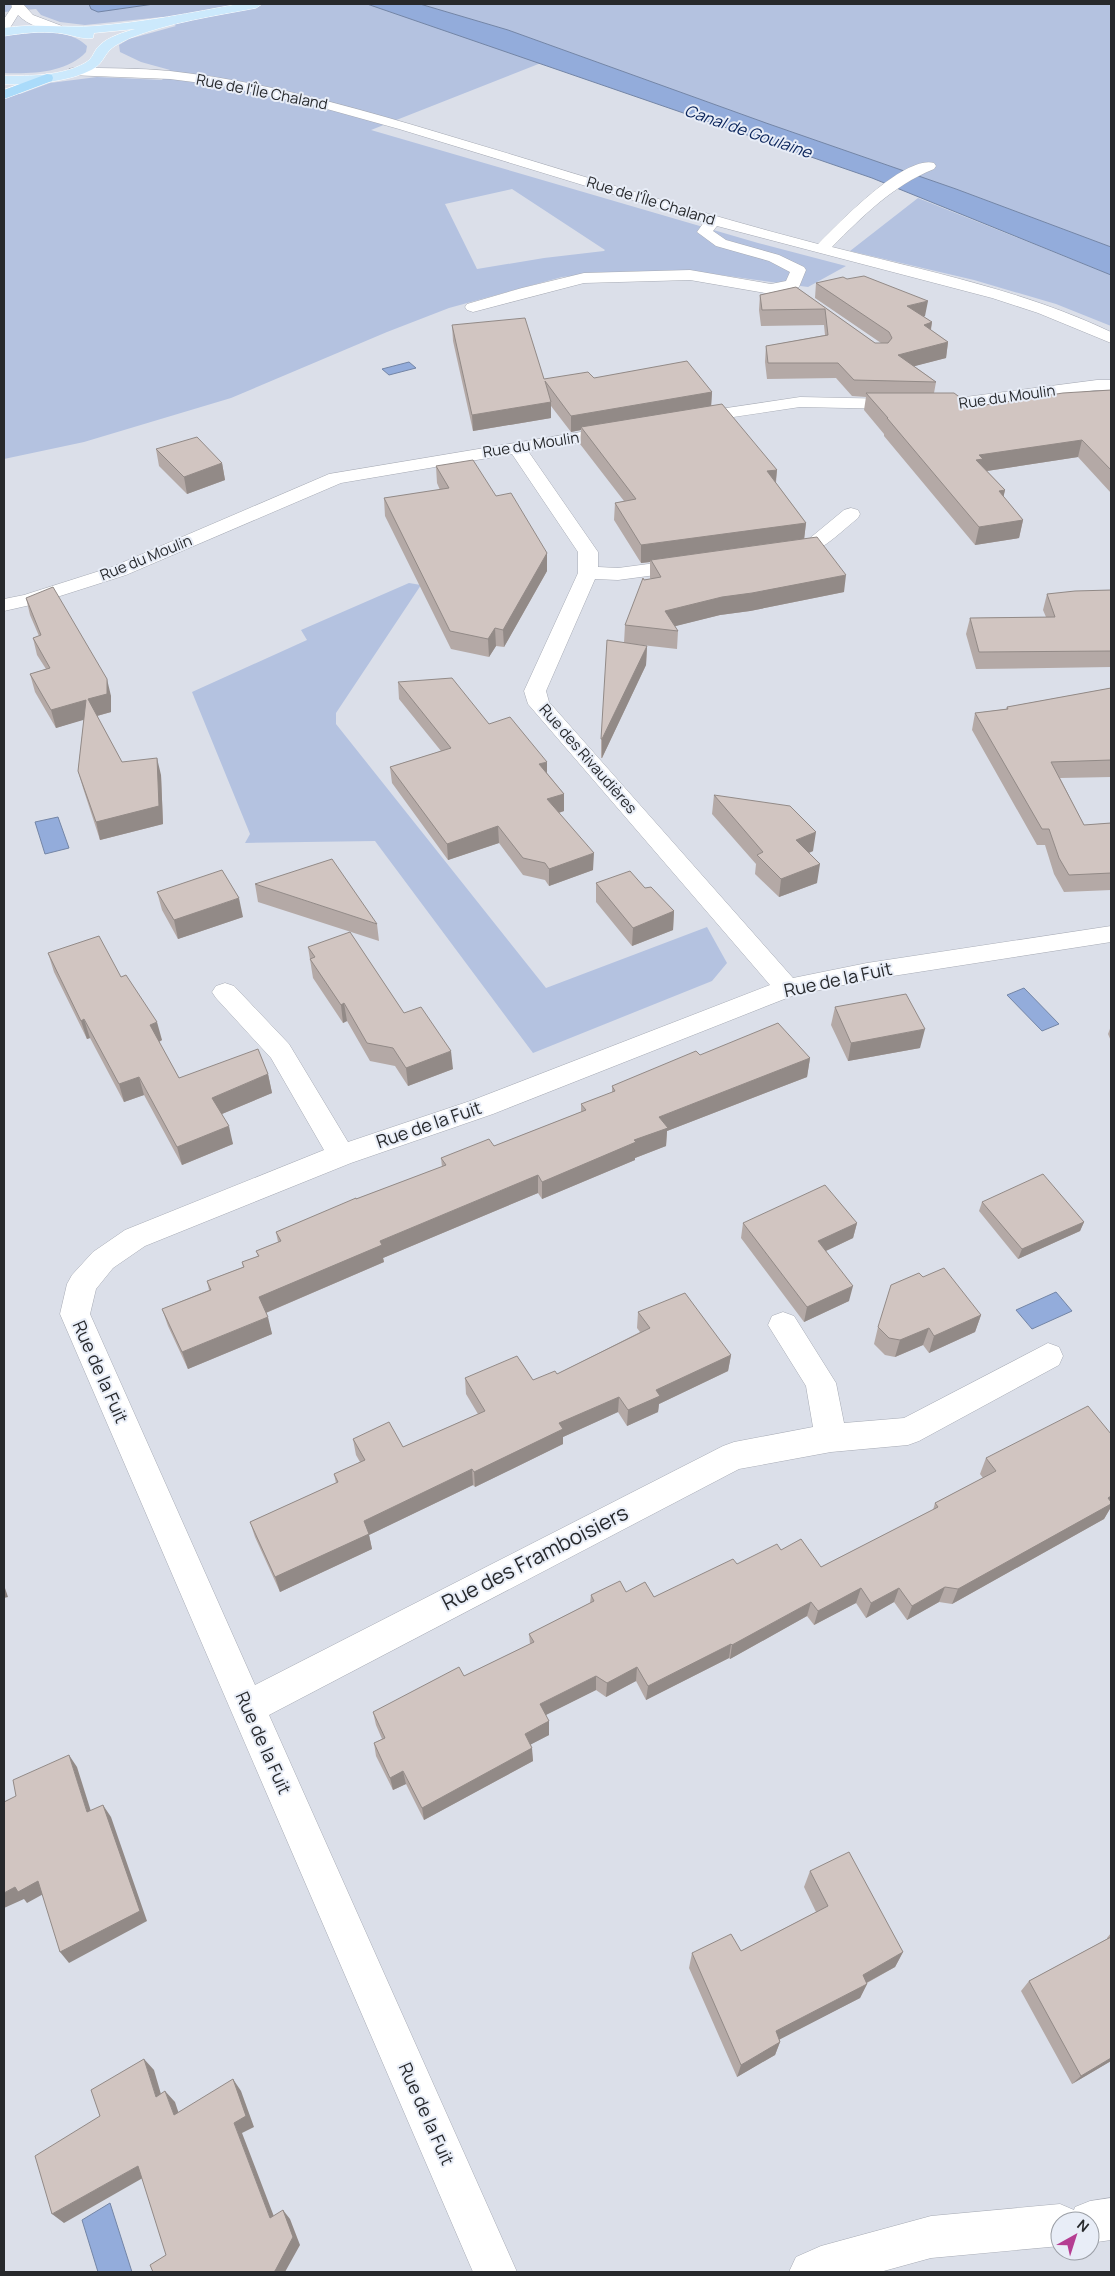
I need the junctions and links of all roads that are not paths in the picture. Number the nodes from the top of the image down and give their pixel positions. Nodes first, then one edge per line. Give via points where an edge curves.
1 (256, 4) edge
2 (17, 5) edge
3 (175, 20) junction
4 (58, 29) junction
5 (4, 30) edge
6 (72, 31) junction
7 (103, 51) junction
8 (74, 72) junction
9 (47, 78) junction
10 (187, 78) junction
11 (4, 80) edge
12 (4, 95) edge
13 (924, 168) dead end
14 (713, 220) junction
15 (821, 248) junction
16 (784, 286) junction
17 (800, 297) edge
18 (473, 307) dead end
19 (1111, 338) edge
20 (1111, 385) edge
21 (672, 422) edge
22 (633, 428) edge
23 (517, 448) junction
24 (851, 514) dead end
25 (771, 553) edge
26 (704, 562) edge
27 (588, 573) junction
28 (4, 605) edge
29 (1111, 934) edge
30 (787, 988) junction
31 (225, 992) dead end
32 (341, 1155) junction
33 (783, 1325) dead end
34 (1048, 1356) dead end
35 (831, 1438) junction
36 (248, 1707) junction
37 (1050, 2226) edge
38 (495, 2272) edge
39 (811, 2272) edge

1 - 3 main road
2 - 4 street via 31,19
2 - 5 street
3 - 6 main road
3 - 7 main road via 125,36
4 - 5 main road
4 - 6 main road
6 - 7 main road via 94,38
7 - 8 main road via 91,64
7 - 10 street, Rue de l'Île Chaland via 128,63
8 - 9 main road
8 - 10 street, Rue de l'Île Chaland via 122,72
9 - 11 main road
9 - 12 highway
10 - 14 street, Rue de l'Île Chaland via 263,90 345,109
13 - 15 street via 876,196
14 - 15 street, Rue de l'Île Chaland
14 - 16 street via 705,232 721,243 774,258 798,270 793,284
15 - 19 street, Rue de l'Île Chaland via 991,292 1082,324
16 - 17 street
16 - 18 street via 771,289 690,275 584,278
20 - 21 street, Rue du Moulin via 942,405 800,402
22 - 23 street, Rue du Moulin
23 - 27 street, Rue des Rivaudières via 588,552
23 - 28 street, Rue du Moulin via 336,478 119,571
24 - 25 street via 810,548
26 - 27 street via 618,574
27 - 30 street, Rue des Rivaudières via 535,691 539,704
29 - 30 street, Rue de la Fuit via 1039,948 837,976
30 - 32 street, Rue de la Fuit via 483,1107
31 - 32 street via 280,1051
32 - 36 street, Rue de la Fuit via 135,1238 103,1260 82,1284 75,1314
33 - 35 street via 821,1383
34 - 35 street, Rue des Framboisiers via 908,1431
35 - 36 street, Rue des Framboisiers via 734,1456
36 - 38 street, Rue de la Fuit
37 - 39 street via 931,2237

